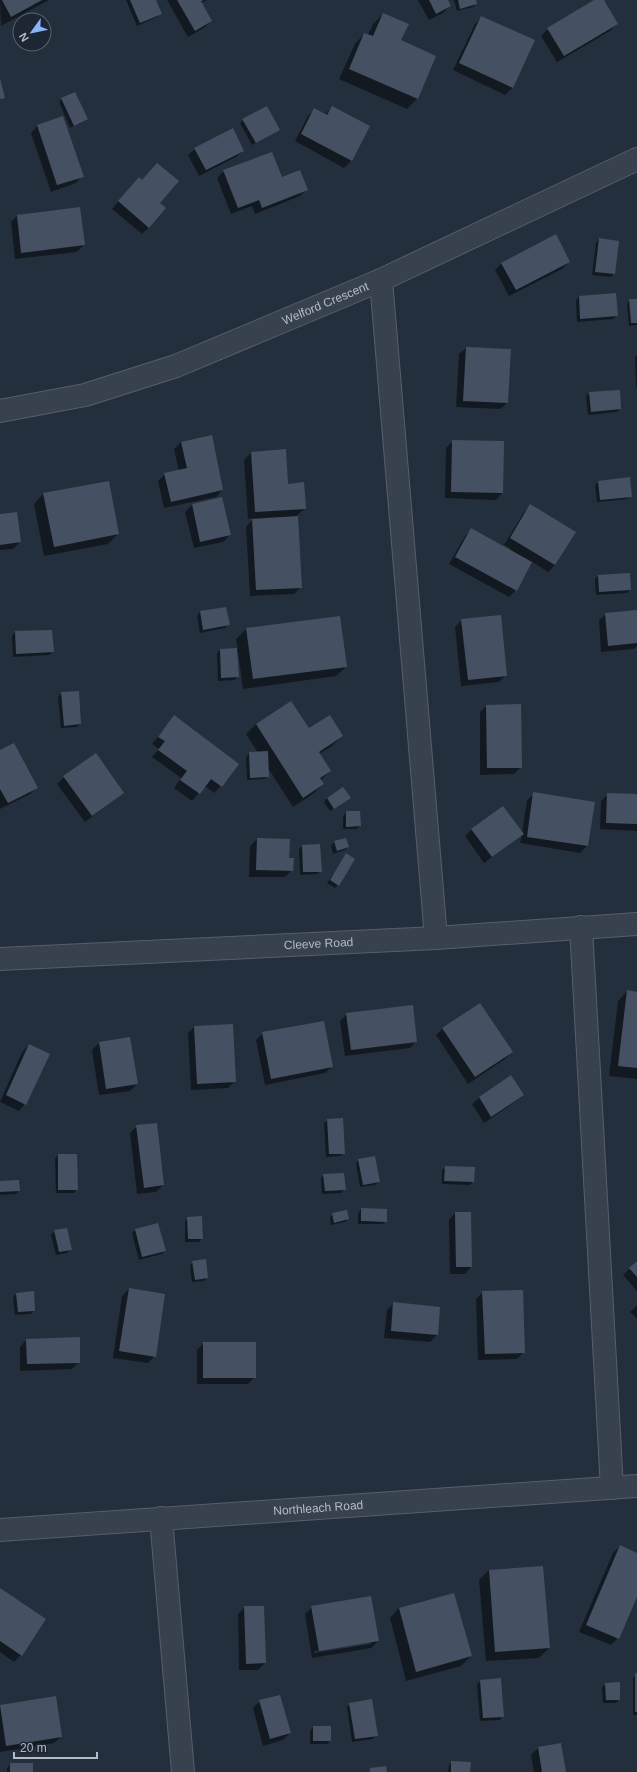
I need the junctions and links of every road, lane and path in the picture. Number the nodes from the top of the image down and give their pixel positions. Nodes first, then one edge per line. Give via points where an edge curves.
1 (637, 159) edge
2 (381, 280) junction
3 (0, 411) edge
4 (637, 924) edge
5 (581, 927) junction
6 (436, 938) junction
7 (0, 959) edge
8 (637, 1486) edge
9 (612, 1488) junction
10 (161, 1518) junction
11 (0, 1530) edge
12 (183, 1772) edge

1 - 2 street, Welford Crescent
2 - 3 street, Welford Crescent via 176,366 85,395
2 - 6 street
4 - 5 street, Cleeve Road
5 - 6 street, Cleeve Road
5 - 9 street
6 - 7 street, Cleeve Road
8 - 9 street, Northleach Road
9 - 10 street, Northleach Road
10 - 11 street, Northleach Road
10 - 12 street

